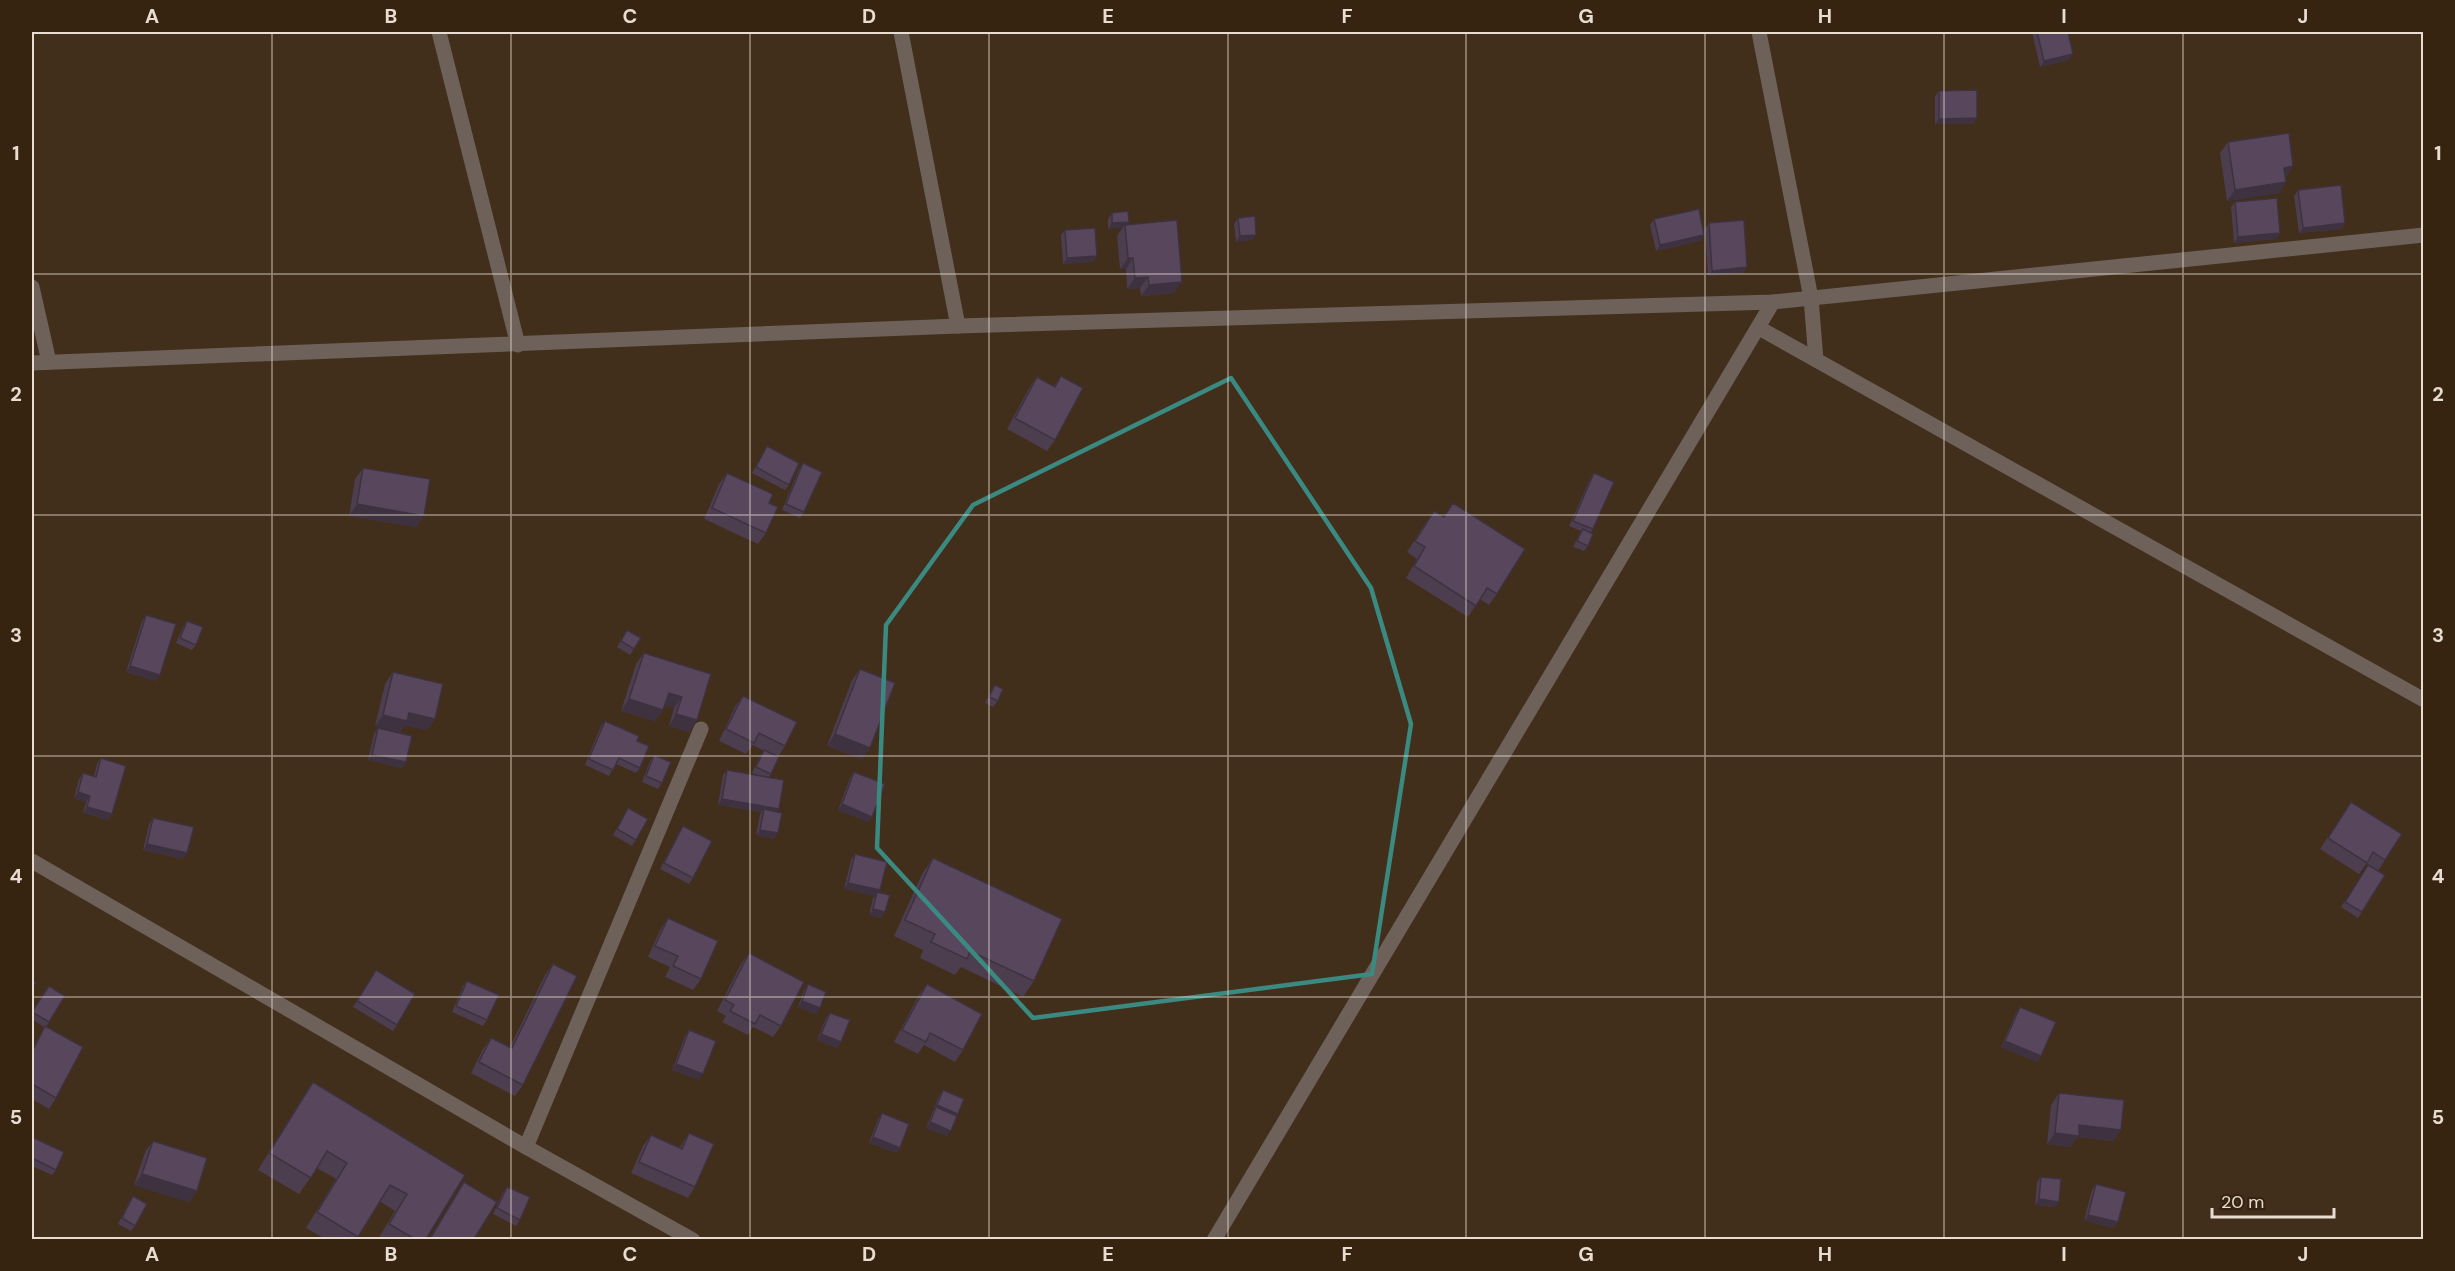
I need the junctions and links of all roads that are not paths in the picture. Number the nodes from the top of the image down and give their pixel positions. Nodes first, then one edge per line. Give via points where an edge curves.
1 (439, 32) edge
2 (901, 32) edge
3 (1759, 32) edge
4 (2424, 235) edge
5 (32, 287) edge
6 (1811, 298) junction
7 (1773, 302) junction
8 (958, 326) junction
9 (1759, 328) junction
10 (518, 345) junction
11 (1816, 360) junction
12 (49, 362) junction
13 (32, 363) edge
14 (2424, 700) edge
15 (701, 729) edge
16 (32, 861) edge
17 (526, 1147) junction
18 (693, 1239) edge
19 (1214, 1239) edge

1 - 10 street
2 - 8 street
3 - 6 street
4 - 6 street
5 - 12 street
6 - 7 street
6 - 11 street
7 - 8 street
7 - 9 street
8 - 10 street
9 - 11 street
9 - 19 street
10 - 12 street
11 - 14 street
12 - 13 street
15 - 17 street
16 - 17 street
17 - 18 street

